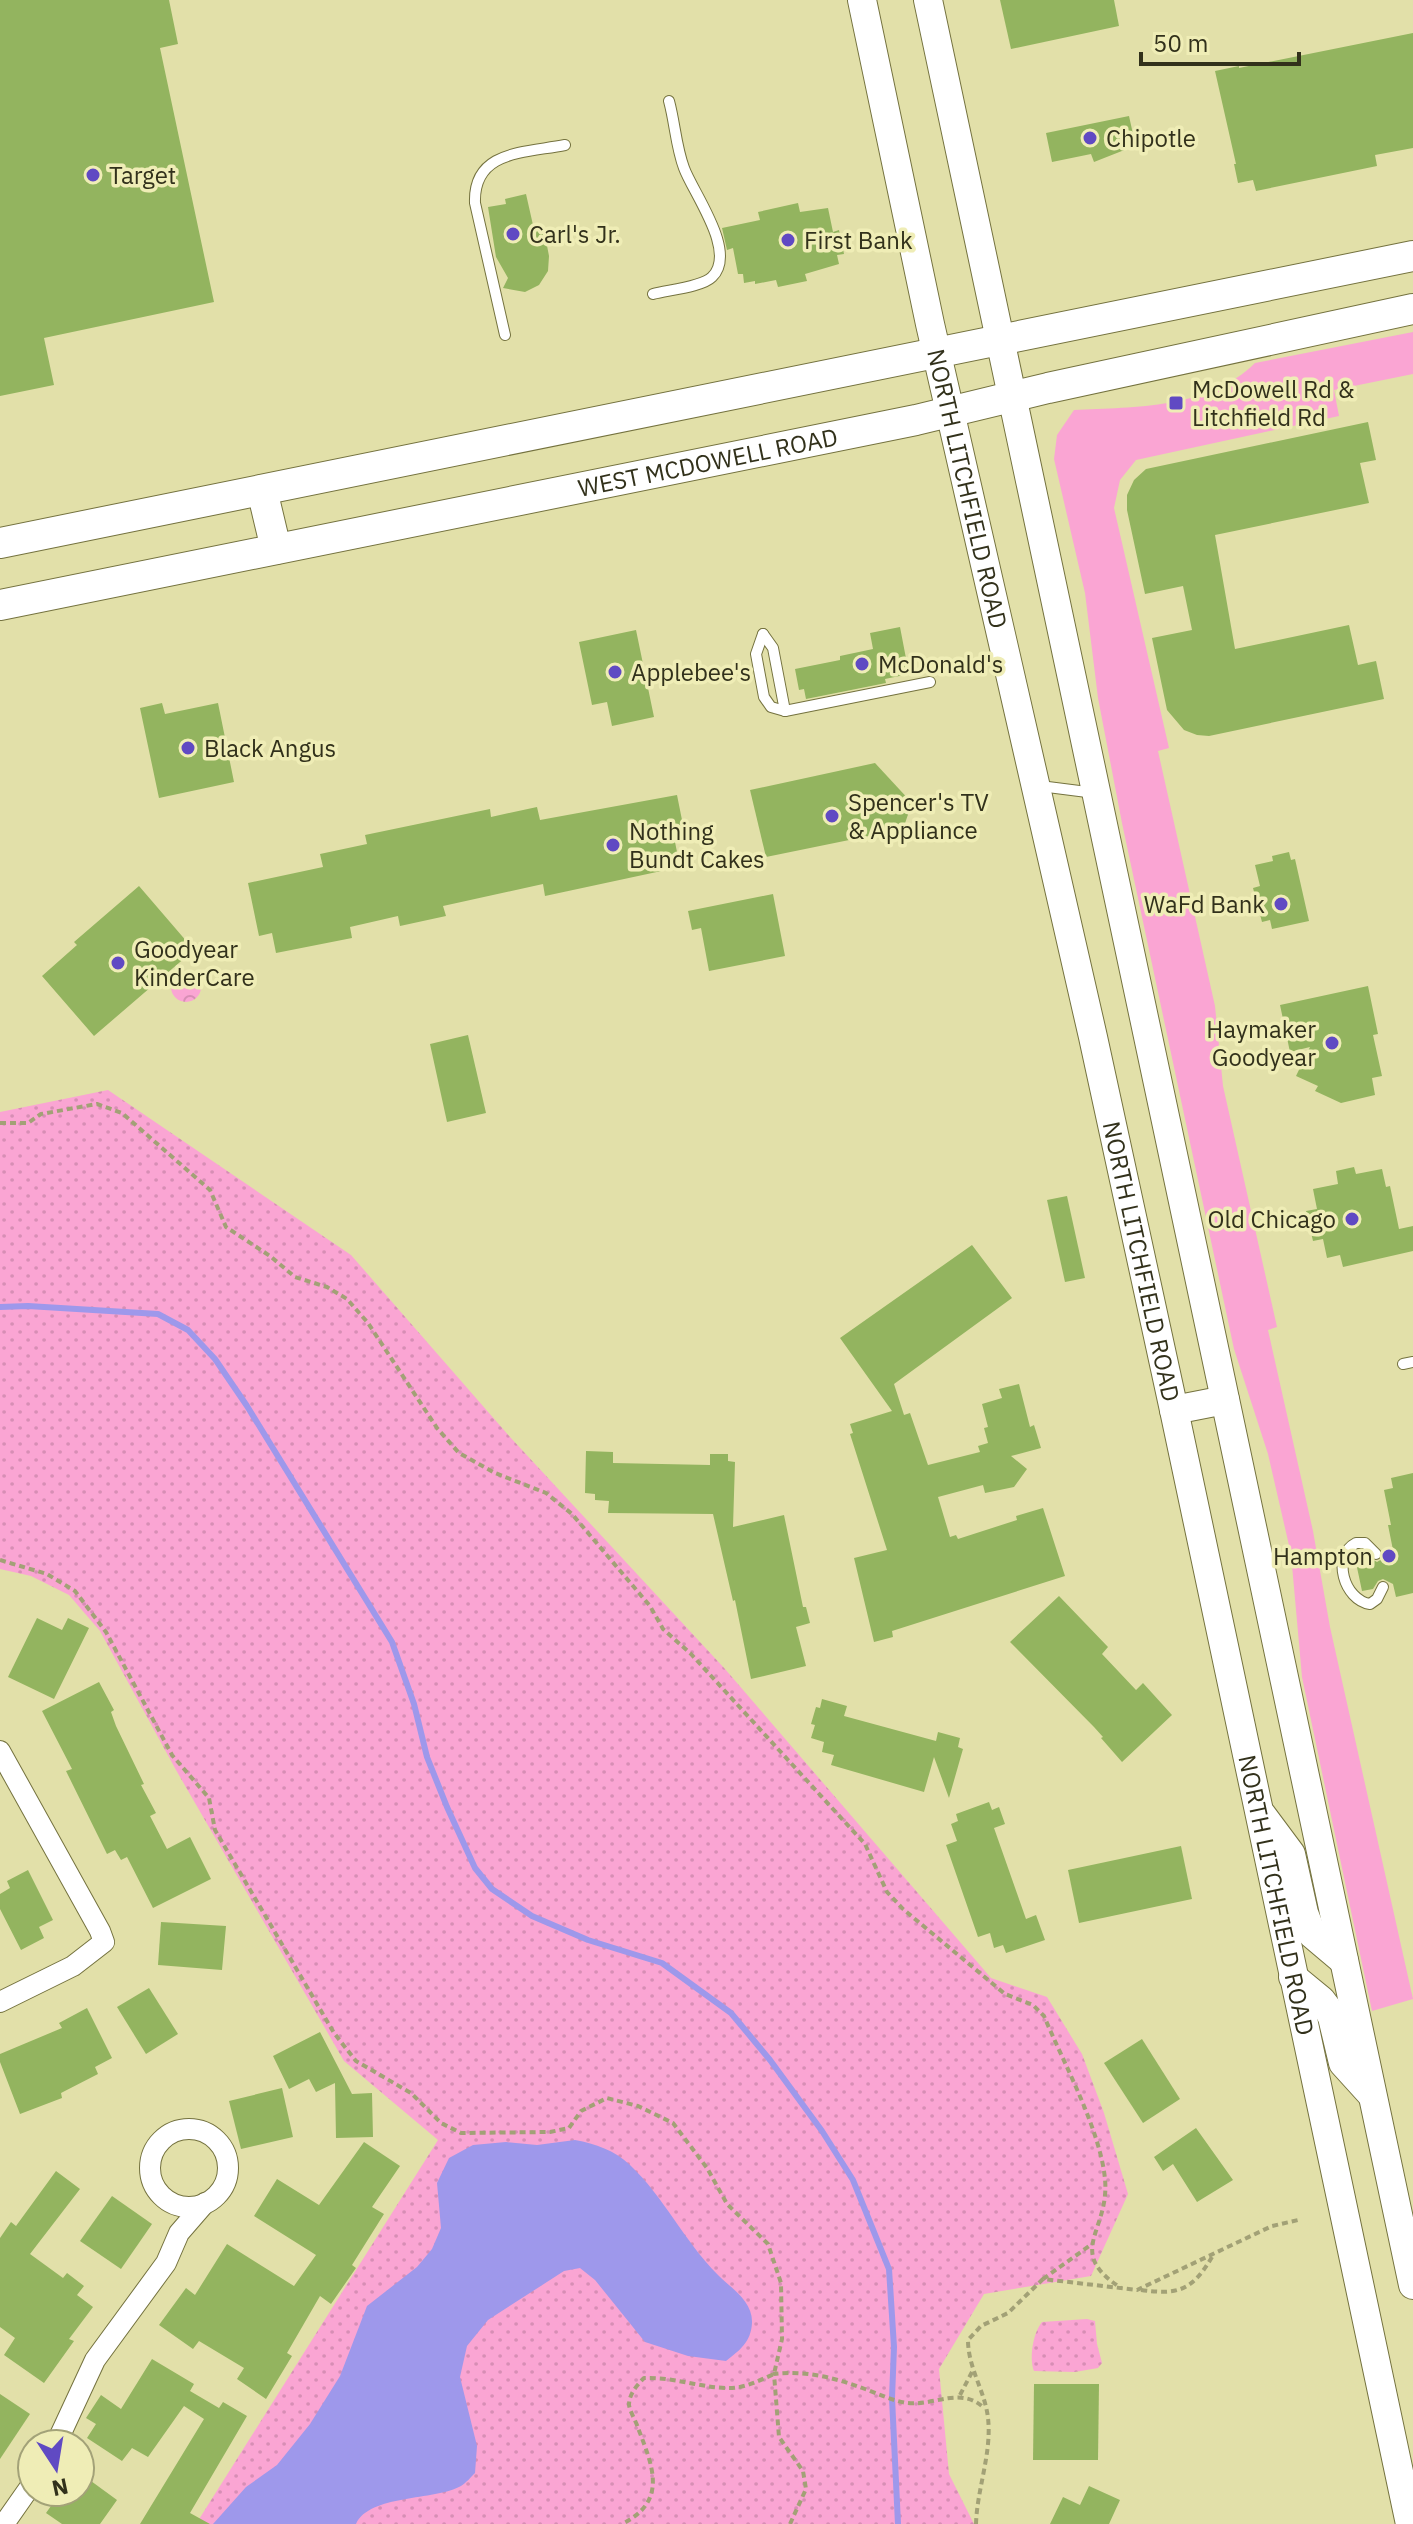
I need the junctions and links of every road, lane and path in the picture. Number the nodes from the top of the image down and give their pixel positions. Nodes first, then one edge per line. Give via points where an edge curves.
1 (862, 0) edge
2 (928, 0) edge
3 (669, 101) dead end
4 (565, 145) dead end
5 (1413, 256) edge
6 (653, 294) dead end
7 (1413, 309) edge
8 (505, 335) dead end
9 (1001, 340) junction
10 (937, 353) junction
11 (1013, 398) junction
12 (950, 413) junction
13 (262, 490) junction
14 (0, 543) edge
15 (276, 549) junction
16 (0, 605) edge
17 (930, 682) dead end
18 (785, 711) junction
19 (1034, 785) junction
20 (1097, 793) junction
21 (0, 1123) edge
22 (1225, 1400) junction
23 (1174, 1410) junction
24 (1376, 1554) dead end
25 (0, 1560) edge
26 (1383, 1587) dead end
27 (0, 1751) edge
28 (1257, 1808) junction
29 (1344, 1961) junction
30 (1293, 1977) junction
31 (0, 2002) edge
32 (1373, 2096) junction
33 (165, 2198) junction
34 (205, 2203) junction
35 (1298, 2220) dead end
36 (179, 2233) junction
37 (1092, 2244) junction
38 (1213, 2255) junction
39 (1043, 2279) junction
40 (1413, 2285) edge
41 (1121, 2288) junction
42 (1137, 2290) junction
43 (973, 2370) junction
44 (774, 2374) junction
45 (960, 2395) junction
46 (986, 2410) junction
47 (63, 2428) edge
48 (16, 2507) edge
49 (4, 2524) edge
50 (622, 2524) edge
51 (790, 2524) edge
52 (976, 2524) edge
53 (1410, 2524) edge

1 - 10 main road, NORTH LITCHFIELD ROAD
2 - 9 main road
3 - 6 lane via 682,165 708,211 720,258 716,274 706,281
4 - 8 lane via 500,159 483,168 475,185
5 - 9 main road
7 - 11 main road, WEST MCDOWELL ROAD
9 - 10 main road
9 - 11 main road
10 - 12 main road, NORTH LITCHFIELD ROAD
10 - 13 main road
11 - 12 main road, WEST MCDOWELL ROAD
11 - 20 main road
12 - 15 main road, WEST MCDOWELL ROAD
12 - 19 main road, NORTH LITCHFIELD ROAD
13 - 14 main road
13 - 15 main road
15 - 16 main road, WEST MCDOWELL ROAD
17 - 18 lane
18 - 18 lane via 773,648 763,634 756,654 764,697 771,707
19 - 20 lane
19 - 23 main road, NORTH LITCHFIELD ROAD
20 - 22 main road
21 - 37 path via 28,1123 41,1114 97,1104 122,1113 210,1190 226,1227 295,1277 347,1299 459,1453 546,1493 572,1514 650,1606 663,1629 865,1844 887,1892 1005,1994 1033,2005 1044,2016 1094,2134 1105,2178 1104,2212
22 - 23 main road
22 - 29 main road
23 - 28 main road, NORTH LITCHFIELD ROAD
24 - 26 lane via 1365,1543 1349,1546 1342,1560 1346,1581 1354,1598 1370,1604
25 - 44 path via 47,1574 75,1591 106,1632 172,1755 209,1798 215,1830 334,2033 356,2061 411,2093 441,2123 461,2133 569,2128 581,2111 607,2098 673,2123 727,2204 768,2244 781,2283 782,2339
27 - 31 street via 104,1942 73,1966
28 - 29 main road via 1291,1854 1312,1934
28 - 30 main road, NORTH LITCHFIELD ROAD
29 - 32 main road
30 - 32 main road via 1327,2008 1343,2063
30 - 53 main road, NORTH LITCHFIELD ROAD
32 - 40 main road
33 - 34 street via 184,2206
33 - 34 street via 153,2182 152,2156 168,2135 194,2129 218,2141 228,2162 224,2186
33 - 36 street
34 - 36 street
35 - 38 path via 1272,2226
36 - 47 street via 166,2263 95,2360
37 - 39 path
37 - 41 path via 1092,2260 1102,2276
38 - 42 path
38 - 42 path via 1200,2277 1183,2290
39 - 41 path
39 - 43 path via 1008,2313 981,2326 968,2340
41 - 42 path
43 - 45 path
43 - 46 path
44 - 45 path via 796,2371 903,2402 924,2404
44 - 50 path via 727,2389 644,2378 629,2405 655,2472 652,2495 636,2517
44 - 51 path via 779,2437 803,2471 806,2489
45 - 46 path
46 - 52 path via 987,2448
48 - 49 street

